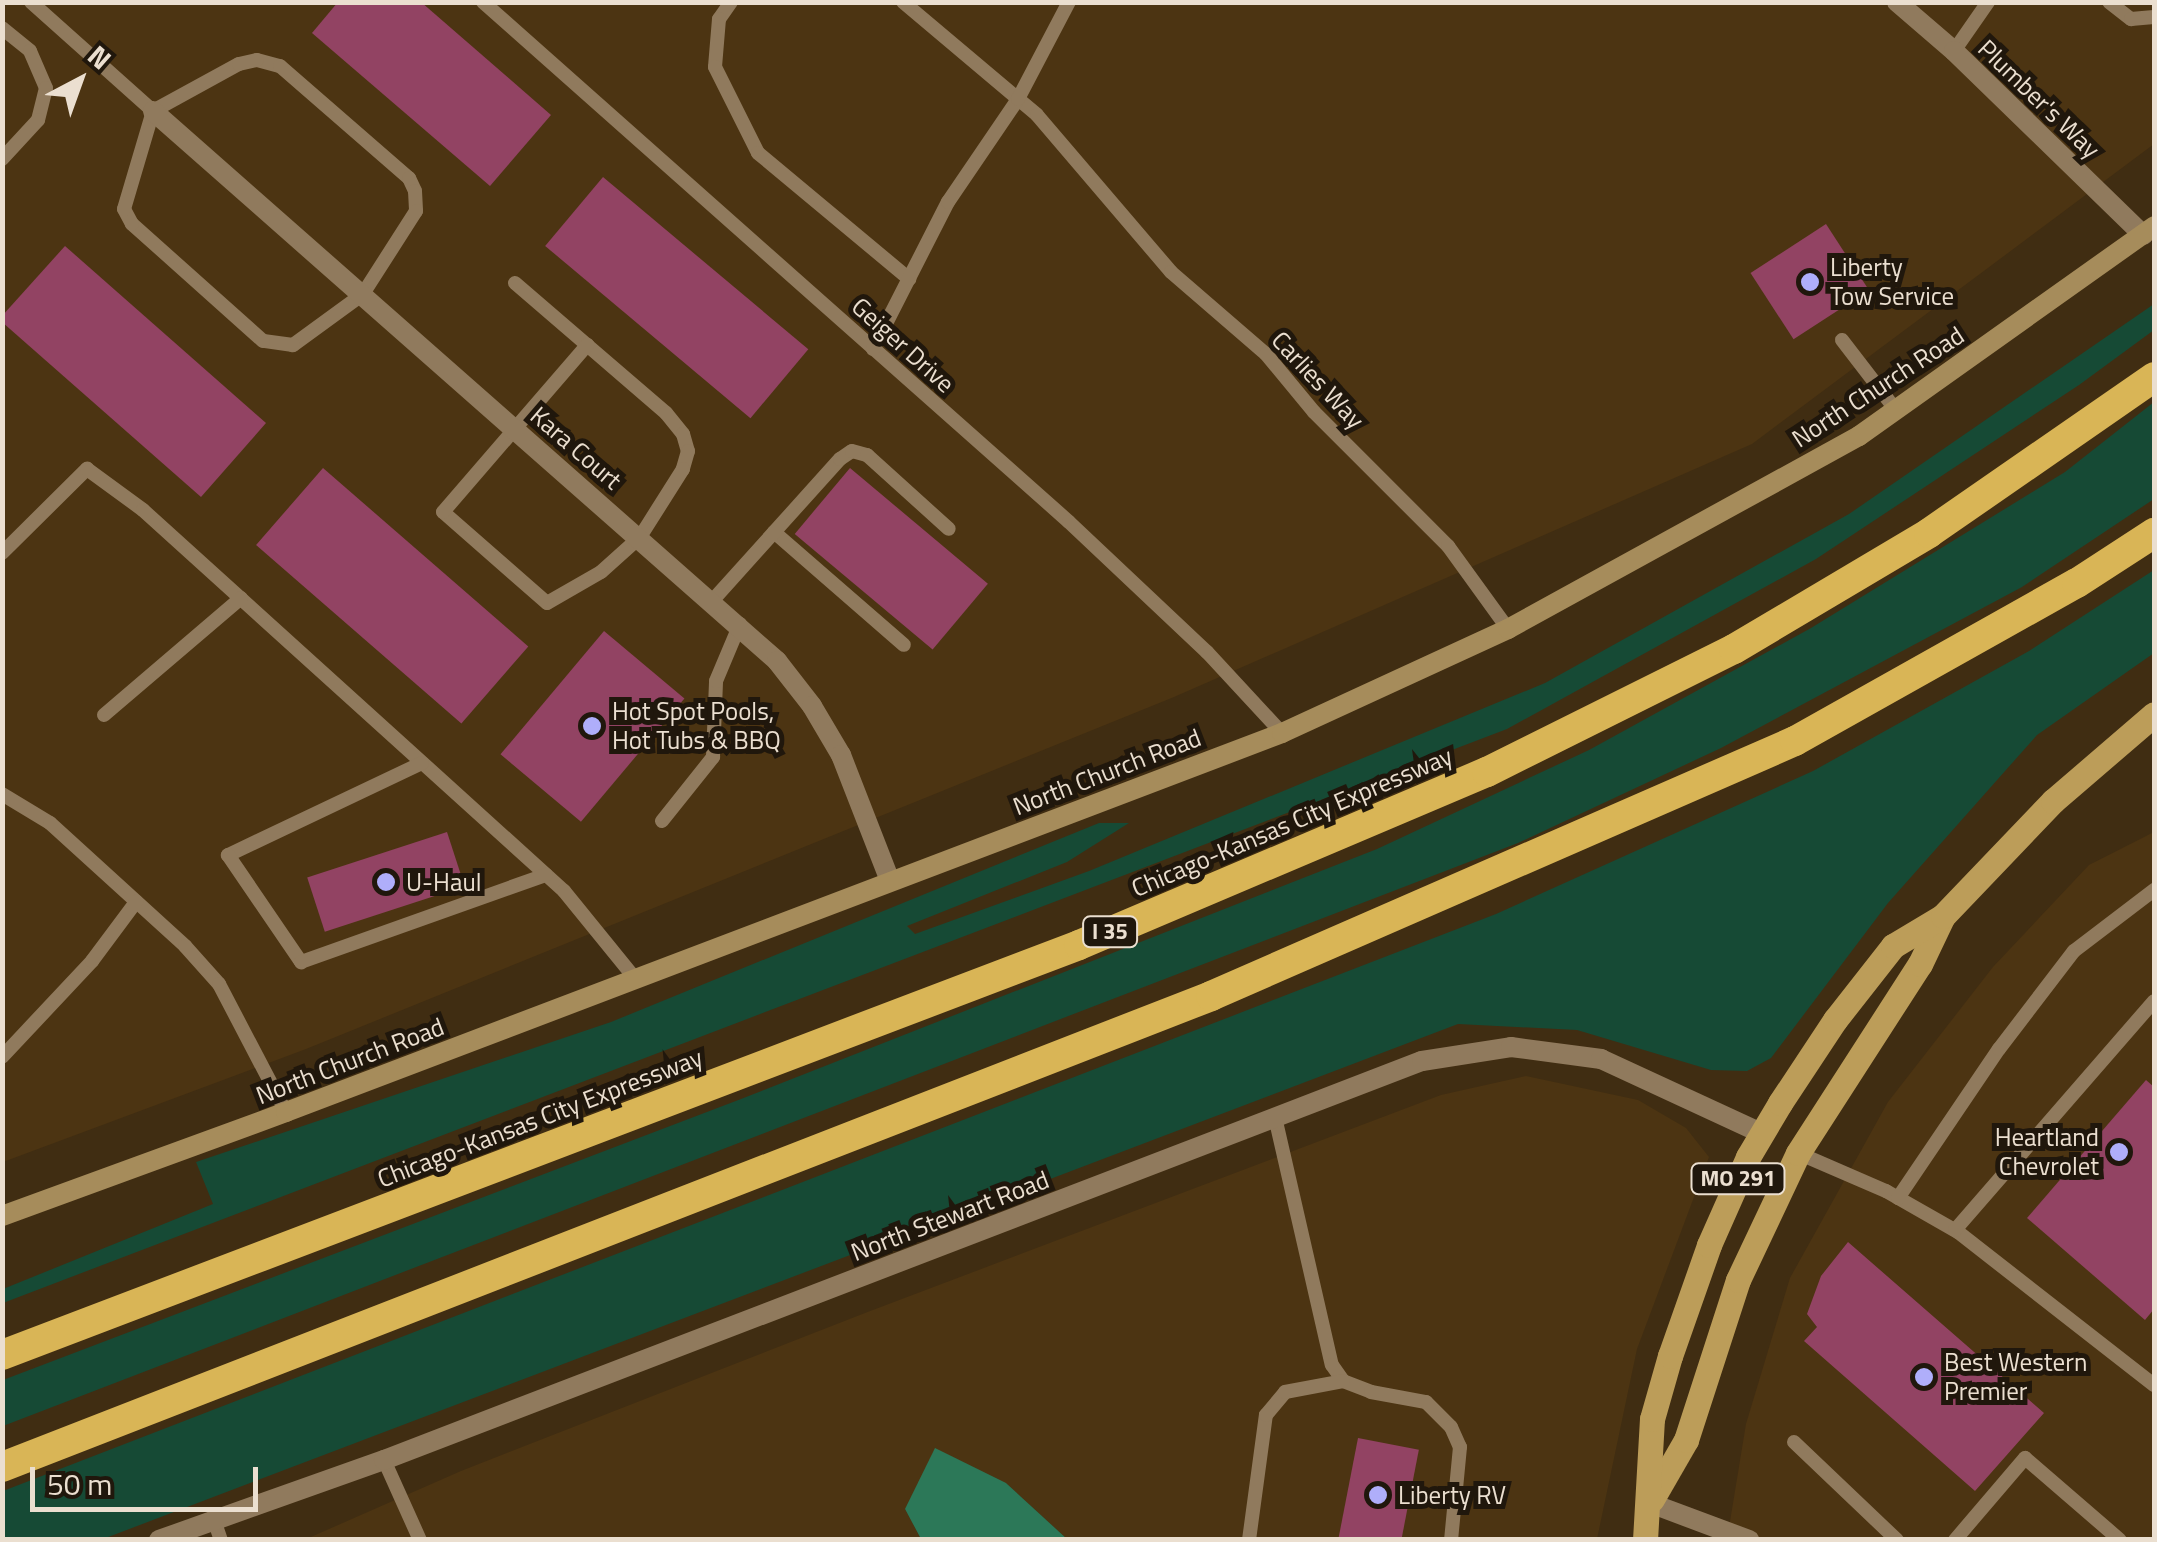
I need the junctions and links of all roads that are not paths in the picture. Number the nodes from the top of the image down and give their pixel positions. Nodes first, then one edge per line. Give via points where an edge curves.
1 (31, 2) edge
2 (483, 2) edge
3 (500, 2) edge
4 (731, 2) edge
5 (903, 2) edge
6 (1069, 2) edge
7 (1896, 2) edge
8 (1988, 2) edge
9 (2109, 2) edge
10 (2154, 17) edge
11 (505, 22) junction
12 (2, 28) edge
13 (1954, 51) junction
14 (1018, 99) junction
15 (153, 111) junction
16 (2, 158) edge
17 (2149, 231) edge
18 (909, 278) junction
19 (515, 283) dead end
20 (364, 294) junction
21 (1842, 340) dead end
22 (587, 345) junction
23 (873, 349) junction
24 (2154, 377) edge
25 (1896, 410) junction
26 (516, 428) junction
27 (949, 530) dead end
28 (774, 532) junction
29 (2154, 533) edge
30 (640, 536) junction
31 (2, 552) edge
32 (241, 598) junction
33 (713, 600) junction
34 (740, 624) junction
35 (1508, 629) junction
36 (904, 645) dead end
37 (2154, 714) edge
38 (104, 715) dead end
39 (1282, 733) junction
40 (422, 763) junction
41 (2, 794) edge
42 (662, 821) dead end
43 (546, 875) junction
44 (890, 881) junction
45 (2154, 890) edge
46 (136, 902) junction
47 (1943, 916) junction
48 (634, 977) junction
49 (2154, 1001) edge
50 (2, 1058) edge
51 (286, 1112) junction
52 (1274, 1118) junction
53 (1762, 1133) junction
54 (1798, 1153) junction
55 (1898, 1198) junction
56 (2, 1216) edge
57 (1955, 1230) junction
58 (2, 1355) edge
59 (1343, 1381) junction
60 (2154, 1385) edge
61 (1794, 1442) dead end
62 (384, 1460) junction
63 (2, 1467) edge
64 (1650, 1504) junction
65 (212, 1517) junction
66 (159, 1540) edge
67 (221, 1540) edge
68 (420, 1540) edge
69 (1249, 1540) edge
70 (1451, 1540) edge
71 (1645, 1540) edge
72 (1748, 1540) edge
73 (1897, 1540) edge
74 (1955, 1540) edge
75 (2120, 1540) edge

1 - 15 lane
2 - 11 lane, Geiger Drive
3 - 11 lane
4 - 18 lane via 719,19 715,68 758,153
5 - 14 lane, Carlies Way
6 - 14 lane
7 - 13 street, Plumber's Way
8 - 13 lane
9 - 10 lane via 2130,19
11 - 23 lane, Geiger Drive
12 - 16 lane via 30,51 46,88 38,120
13 - 17 street, Plumber's Way
14 - 18 lane via 948,202
14 - 35 lane, Carlies Way via 1171,272 1266,354 1314,412 1448,546
15 - 20 street, Kara Court
15 - 20 lane via 124,209 132,224 263,340 293,345
15 - 20 lane via 238,64 280,66 416,191 416,212
17 - 25 main road, North Church Road
18 - 23 lane
19 - 22 lane
20 - 26 street, Kara Court
21 - 25 lane
22 - 26 lane
22 - 30 lane via 684,434 683,469
23 - 39 lane, Geiger Drive via 1069,522
24 - 58 highway, Chicago-Kansas City Expressway / I 35 via 1929,533 1734,649 1486,772 1078,945
25 - 35 main road, North Church Road
26 - 30 street, Kara Court
26 - 30 lane via 444,512 547,604 601,572
27 - 28 lane via 867,456 852,451
28 - 33 lane
28 - 36 lane
29 - 63 highway via 1795,741 1266,972
30 - 33 street, Kara Court
31 - 32 lane via 87,468
32 - 38 lane
32 - 40 lane
33 - 34 street, Kara Court
34 - 42 lane via 716,681 713,757
34 - 44 street, Kara Court via 777,661 831,739
35 - 39 main road, North Church Road
37 - 47 main road, MO 291 via 2053,801
39 - 44 main road, North Church Road
40 - 43 lane
40 - 43 lane via 228,855 301,962
41 - 46 lane via 50,822
43 - 48 lane
44 - 48 main road, North Church Road
45 - 55 lane via 2074,951
46 - 50 lane via 92,961
46 - 51 lane via 219,984
47 - 53 main road, MO 291 via 1893,946 1866,978
47 - 54 main road, MO 291 via 1920,964
48 - 51 main road, North Church Road
49 - 57 lane
51 - 56 main road, North Church Road
52 - 53 street, North Stewart Road via 1422,1061 1511,1048 1601,1059
52 - 59 lane via 1332,1366
52 - 62 street, North Stewart Road
53 - 64 main road, MO 291 via 1709,1245 1670,1356 1652,1419
54 - 55 lane
54 - 64 main road, MO 291 via 1738,1280 1686,1440
55 - 57 lane
57 - 60 lane
59 - 69 lane via 1285,1392 1266,1415
59 - 70 lane via 1426,1402 1451,1427 1460,1447
61 - 73 lane
62 - 65 street, North Stewart Road
62 - 68 lane
64 - 71 main road, MO 291
64 - 72 street
65 - 66 street, North Stewart Road
65 - 67 lane
74 - 75 lane via 2024,1458

